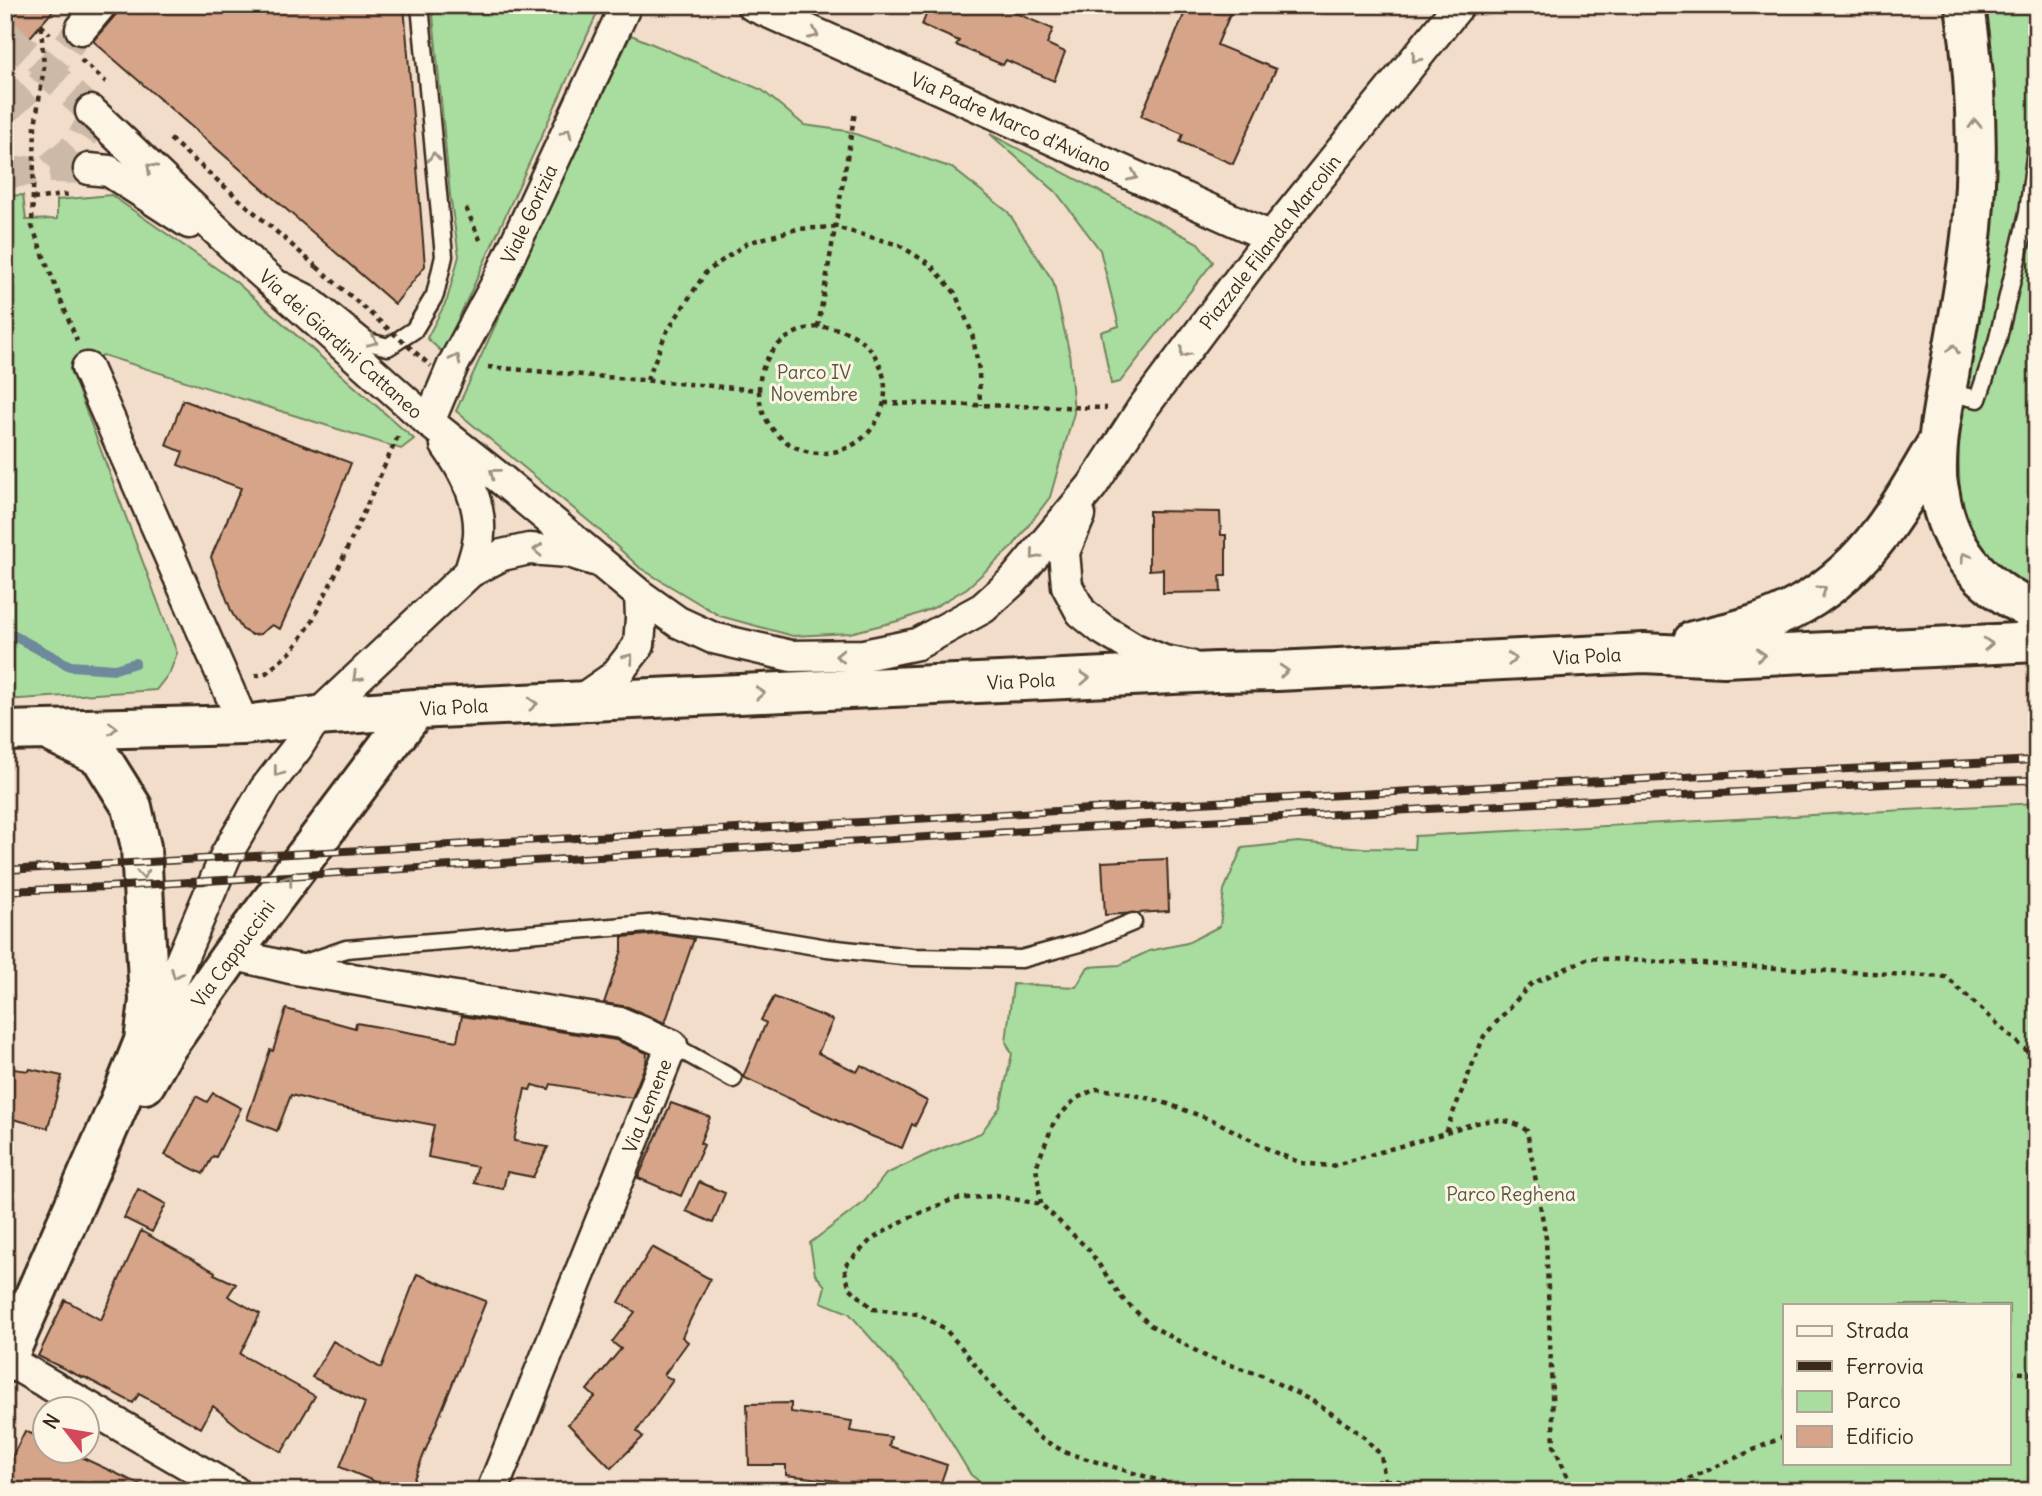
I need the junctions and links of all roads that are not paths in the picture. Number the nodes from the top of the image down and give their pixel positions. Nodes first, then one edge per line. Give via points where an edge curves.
1 (101, 5) edge
2 (420, 5) edge
3 (626, 5) edge
4 (752, 5) edge
5 (1459, 5) edge
6 (1965, 5) edge
7 (76, 41) tunnel mouth
8 (92, 116) tunnel mouth
9 (2037, 141) edge
10 (89, 169) tunnel mouth
11 (1271, 237) junction
12 (254, 266) junction
13 (87, 368) road end
14 (1946, 392) junction
15 (421, 414) junction
16 (1938, 441) junction
17 (1092, 486) junction
18 (605, 564) junction
19 (470, 572) junction
20 (640, 595) junction
21 (2037, 613) edge
22 (2037, 642) edge
23 (1644, 653) junction
24 (1216, 672) junction
25 (579, 701) junction
26 (416, 709) junction
27 (317, 716) junction
28 (244, 725) junction
29 (45, 730) junction
30 (5, 731) edge
31 (1133, 922) dead end
32 (232, 954) junction
33 (290, 968) junction
34 (144, 1041) junction
35 (672, 1045) junction
36 (733, 1079) dead end
37 (72, 1213) junction
38 (6, 1361) edge
39 (234, 1491) edge
40 (492, 1491) edge

1 - 7 street
12 -> 2 lane via 310,294 369,342 388,346 414,330 435,295 444,256
15 -> 3 street, Viale Gorizia via 442,365 498,281
4 -> 11 street, Via Padre Marco d'Aviano
5 -> 11 street, Piazzale Filanda Marcolin
14 -> 6 main road via 1964,289 1976,168
12 -> 8 street, Via dei Giardini Cattaneo
9 - 14 lane via 2028,213 1997,342 1978,399
10 - 12 street, Via dei Giardini Cattaneo via 109,171
11 -> 17 street, Piazzale Filanda Marcolin via 1142,409
12 - 15 street, Via dei Giardini Cattaneo
13 - 28 street
14 - 16 main road
18 -> 15 street, Piazzale Filanda Marcolin
15 - 19 street via 469,482 479,534
21 -> 16 main road via 2010,600 1967,562 1946,524 1937,478
23 -> 16 main road via 1743,629 1790,611 1819,593 1874,543
17 -> 20 street, Piazzale Filanda Marcolin via 1014,580 983,608 917,644 864,655 791,656 713,638 678,622
17 - 24 street, Piazzale Filanda Marcolin via 1064,552 1067,586 1081,612 1135,649 1164,661
18 -> 19 street, Via Cappuccini via 569,552 529,549 502,555
18 - 20 street, Piazzale Filanda Marcolin
19 -> 27 street, Via Cappuccini
25 -> 20 street via 615,676 639,645
23 -> 22 main road, Via Pola via 1724,657
24 -> 23 main road, Via Pola
25 -> 24 main road, Via Pola
26 -> 25 main road, Via Pola
26 - 27 main road, Via Pola
32 -> 26 main road, Via Cappuccini
27 - 28 main road, Via Pola
27 -> 34 street, Via Cappuccini via 265,789 226,855
29 -> 28 main road, Via Pola
29 - 30 main road, Via Pola
29 -> 34 main road, Via Cappuccini via 100,756 132,807 141,847 147,945 149,1001
31 - 33 lane via 1087,941 1021,959 912,957 660,923 346,949
32 - 33 street, Via Lemene
32 - 37 main road, Via Cappuccini via 165,1049
33 - 35 street, Via Lemene via 621,1023
34 - 37 main road, Via Cappuccini
35 - 36 lane
35 - 40 street, Via Lemene
37 - 38 main road, Via Cappuccini
38 - 39 street

